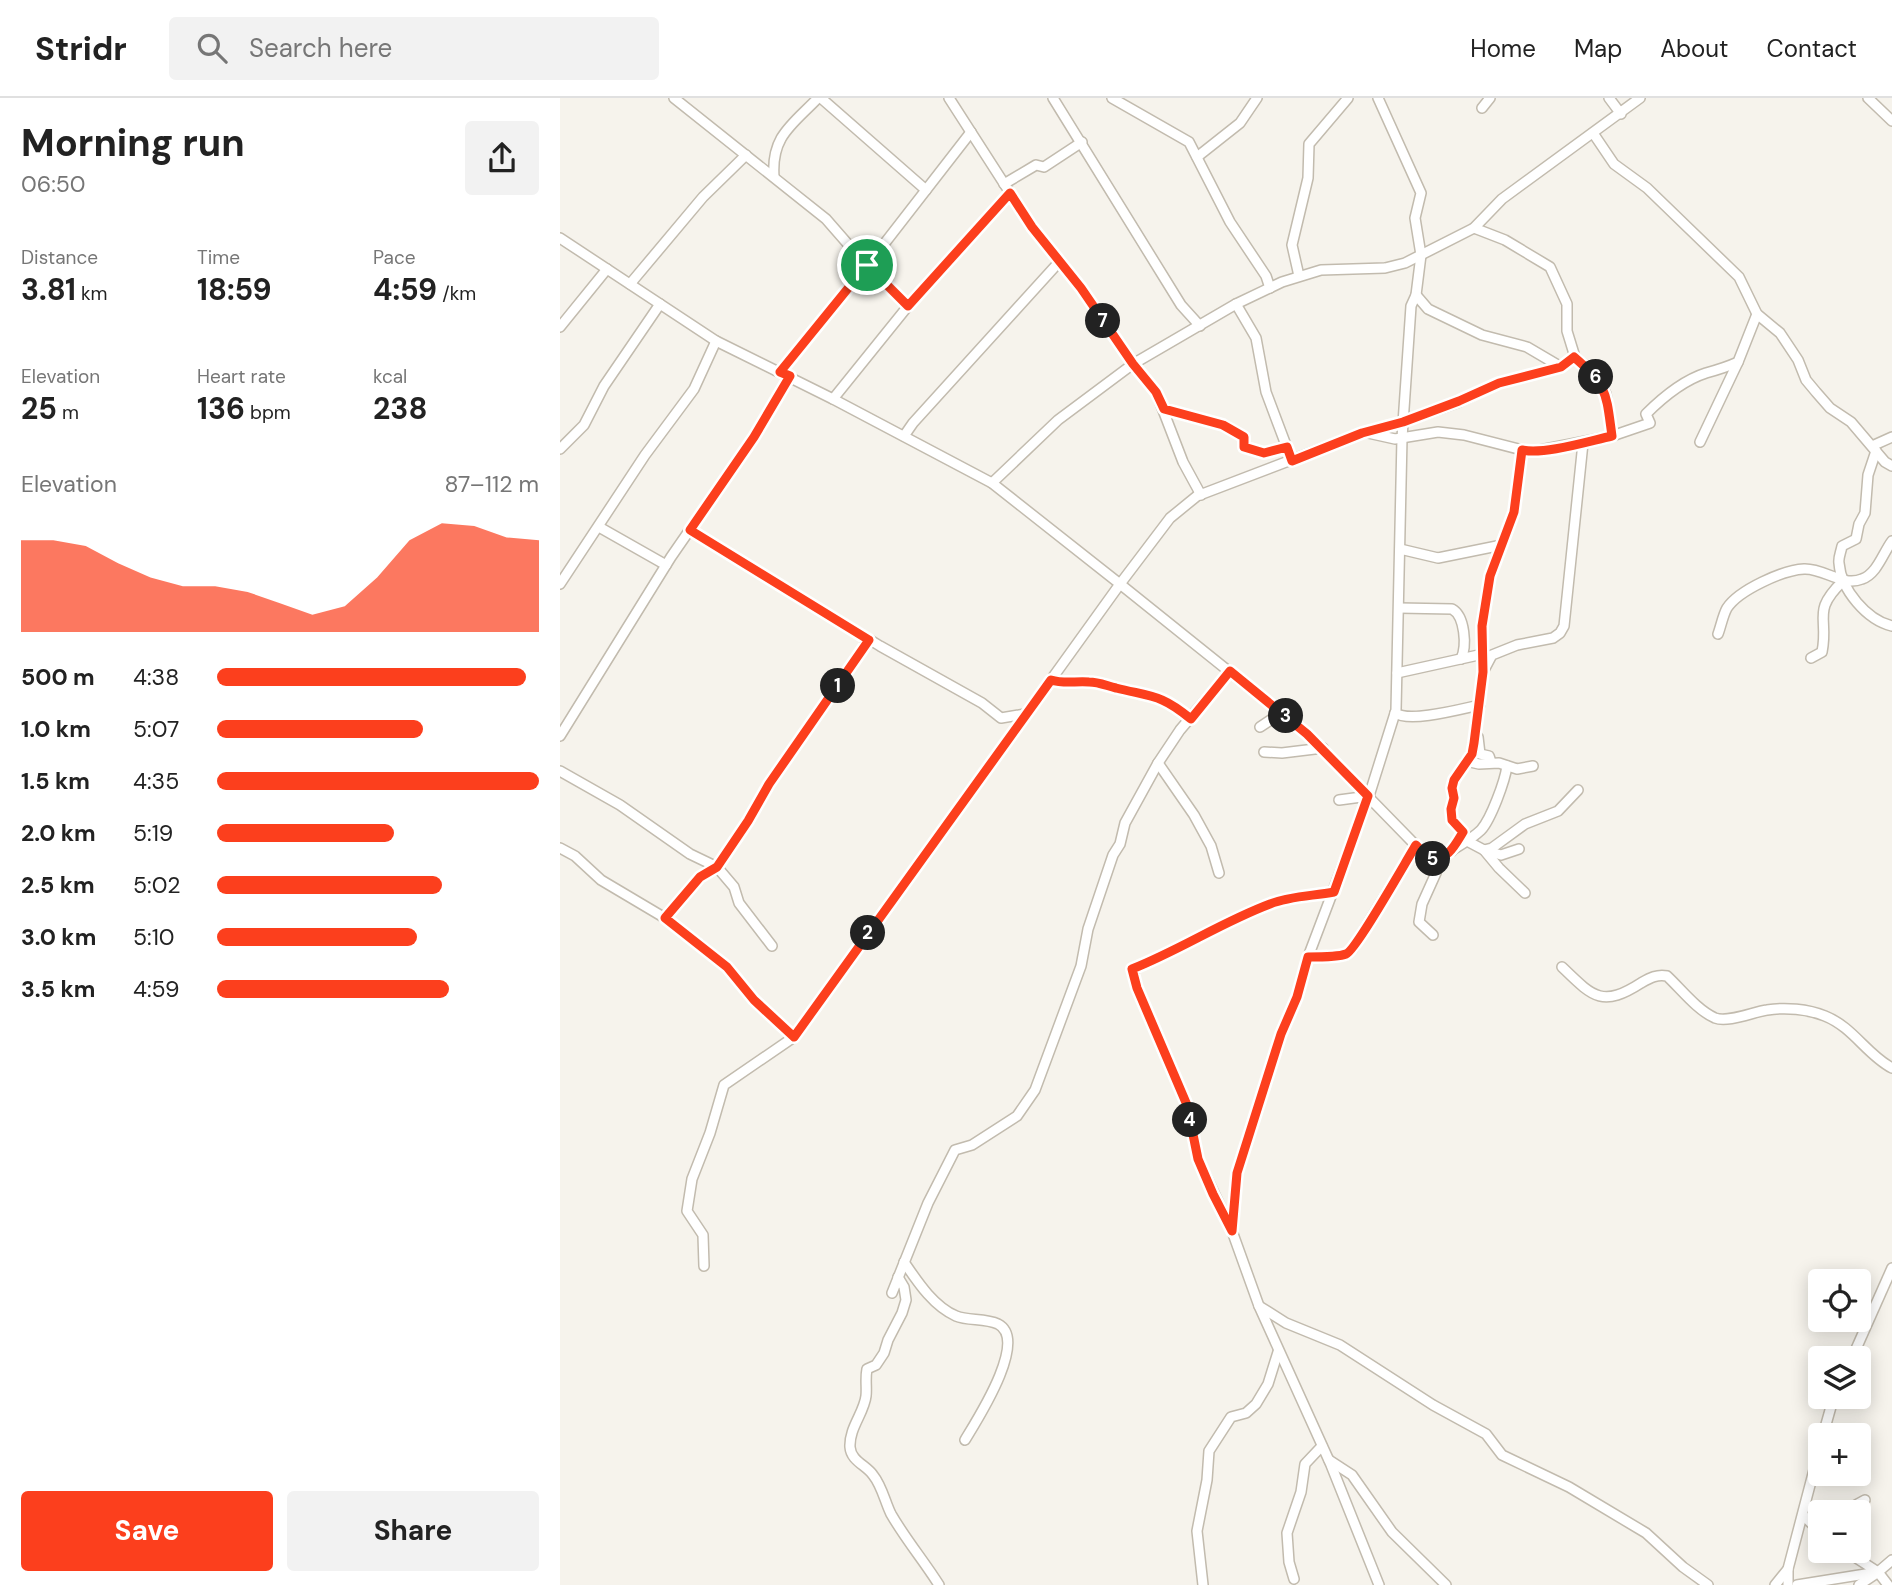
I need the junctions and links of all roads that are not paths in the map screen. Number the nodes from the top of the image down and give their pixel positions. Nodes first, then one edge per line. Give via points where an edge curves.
1 (674, 98) edge
2 (819, 98) edge
3 (948, 98) edge
4 (1053, 98) edge
5 (1112, 98) edge
6 (1256, 98) edge
7 (1348, 98) edge
8 (1378, 98) edge
9 (1490, 98) edge
10 (1609, 98) edge
11 (1640, 98) edge
12 (1868, 98) edge
13 (1482, 108) dead end
14 (1620, 114) junction
15 (1892, 120) edge
16 (971, 132) junction
17 (1593, 133) junction
18 (1082, 142) junction
19 (746, 155) junction
20 (1197, 157) junction
21 (774, 177) junction
22 (1007, 188) junction
23 (926, 190) junction
24 (1474, 228) junction
25 (560, 238) edge
26 (1421, 255) junction
27 (1060, 261) junction
28 (867, 265) junction
29 (607, 269) junction
30 (1299, 276) junction
31 (629, 284) junction
32 (1270, 288) junction
33 (1416, 296) junction
34 (660, 304) junction
35 (1236, 304) junction
36 (908, 306) junction
37 (1757, 314) junction
38 (1200, 326) junction
39 (560, 327) edge
40 (716, 341) junction
41 (1574, 357) junction
42 (1738, 362) junction
43 (1133, 364) junction
44 (1561, 367) junction
45 (780, 372) junction
46 (790, 376) junction
47 (834, 399) junction
48 (1164, 409) junction
49 (1403, 422) junction
50 (1362, 433) junction
51 (904, 436) junction
52 (1612, 436) junction
53 (1892, 437) edge
54 (1402, 438) junction
55 (1700, 442) dead end
56 (1583, 443) junction
57 (1287, 447) junction
58 (560, 449) edge
59 (1874, 449) junction
60 (1522, 450) junction
61 (1292, 461) junction
62 (1892, 466) edge
63 (992, 483) junction
64 (1201, 495) junction
65 (598, 527) junction
66 (690, 530) junction
67 (1892, 541) edge
68 (1502, 545) junction
69 (1400, 549) junction
70 (666, 565) junction
71 (1843, 581) junction
72 (560, 584) edge
73 (1120, 584) junction
74 (1399, 608) junction
75 (1892, 626) edge
76 (1718, 634) dead end
77 (869, 640) junction
78 (1483, 654) junction
79 (1811, 658) dead end
80 (1461, 659) junction
81 (1230, 671) junction
82 (1483, 672) junction
83 (1397, 673) junction
84 (1051, 680) junction
85 (1480, 705) junction
86 (1278, 709) junction
87 (1395, 713) junction
88 (1025, 714) junction
89 (1191, 719) junction
90 (1260, 727) dead end
91 (1474, 733) junction
92 (560, 736) edge
93 (1323, 748) junction
94 (1264, 752) dead end
95 (1466, 761) junction
96 (1491, 762) junction
97 (1158, 763) junction
98 (1507, 766) junction
99 (1533, 766) dead end
100 (560, 771) edge
101 (1578, 790) dead end
102 (1368, 796) junction
103 (1339, 800) dead end
104 (1465, 837) junction
105 (1416, 845) junction
106 (560, 848) edge
107 (1485, 849) junction
108 (1519, 849) dead end
109 (1429, 859) junction
110 (717, 867) junction
111 (1219, 873) dead end
112 (1334, 892) junction
113 (1525, 893) dead end
114 (665, 918) junction
115 (1433, 934) dead end
116 (772, 946) dead end
117 (1308, 957) junction
118 (1562, 967) dead end
119 (794, 1037) junction
120 (1892, 1068) edge
121 (1232, 1231) junction
122 (904, 1262) junction
123 (704, 1266) dead end
124 (1892, 1268) edge
125 (898, 1277) junction
126 (892, 1293) dead end
127 (1259, 1306) junction
128 (1857, 1346) edge
129 (1278, 1352) junction
130 (965, 1440) dead end
131 (1322, 1446) junction
132 (1328, 1459) junction
133 (1810, 1486) edge
134 (1803, 1515) junction
135 (1808, 1519) edge
136 (1892, 1560) edge
137 (1864, 1563) edge
138 (1788, 1569) junction
139 (1878, 1572) junction
140 (1294, 1579) dead end
141 (939, 1585) edge
142 (1203, 1585) edge
143 (1379, 1585) edge
144 (1446, 1585) edge
145 (1708, 1585) edge
146 (1775, 1585) edge
147 (1788, 1585) edge
148 (1797, 1585) edge
149 (1859, 1585) edge
150 (1888, 1585) edge

1 - 19 street
2 - 21 street via 778,141
2 - 23 street
3 - 16 street
4 - 18 street
5 - 20 street via 1189,142
6 - 20 street via 1240,123
7 - 30 street via 1309,144 1307,177 1292,245
8 - 26 street via 1421,193 1415,218
9 - 13 street
10 - 14 street
11 - 14 street
12 - 15 street
14 - 17 street
16 - 22 street
16 - 23 street
17 - 24 street via 1503,199
17 - 37 street via 1614,164 1647,188 1739,277
18 - 22 street via 1044,167 1036,165
18 - 38 street via 1181,305
19 - 21 street
19 - 31 street via 703,197
20 - 32 street
21 - 28 street via 826,219
22 - 27 street
22 - 36 street
23 - 28 street
24 - 26 street
24 - 41 street via 1550,267 1567,304 1567,331
25 - 29 street
26 - 30 street via 1385,268 1340,268
26 - 33 street
27 - 43 street
27 - 51 street
28 - 36 street
28 - 45 street
29 - 31 street
29 - 39 street
30 - 32 street
31 - 34 street
32 - 35 street
33 - 44 street via 1428,309 1482,335 1527,347
33 - 49 street via 1411,306
34 - 40 street
34 - 58 street via 604,386 584,425
35 - 38 street
35 - 57 street via 1256,338 1266,392
36 - 47 street
37 - 42 street
37 - 59 street via 1780,333 1816,393
38 - 43 street
40 - 45 street
40 - 65 street via 694,389
41 - 44 street
41 - 52 street via 1595,375 1606,394
42 - 52 street via 1671,393 1646,414 1650,423
42 - 55 street
43 - 48 street
43 - 63 street via 1058,420
44 - 49 street via 1499,383
45 - 46 street
46 - 47 street
46 - 66 street
47 - 51 street
48 - 57 street via 1223,425 1244,437 1244,447 1264,453
48 - 64 street
49 - 50 street
49 - 54 street
50 - 54 street
50 - 61 street
51 - 63 street
52 - 56 street
53 - 59 street
54 - 60 street via 1438,432
54 - 69 street
56 - 60 street
56 - 82 street via 1560,633 1492,655
57 - 61 street
59 - 62 street
59 - 71 street via 1865,513 1856,539 1842,546
60 - 68 street via 1514,512
61 - 64 street
63 - 73 street
64 - 73 street via 1170,518
65 - 70 street
65 - 72 street
66 - 70 street
66 - 77 street
67 - 71 street via 1877,567 1863,579
68 - 69 street via 1438,558
68 - 78 street via 1490,576
69 - 74 street
70 - 92 street
71 - 75 street via 1878,622
71 - 76 street via 1805,569 1762,582 1741,593 1727,608
71 - 79 street via 1829,595 1822,615 1822,652
73 - 81 street
73 - 84 street
74 - 80 street via 1458,612
74 - 83 street
77 - 88 street via 1001,718
77 - 110 street
78 - 80 street
78 - 82 street
80 - 83 street
81 - 86 street
81 - 89 street
82 - 85 street
83 - 87 street
84 - 88 street
84 - 89 street via 1099,683 1149,694 1171,703
85 - 87 street via 1413,717
85 - 91 street
86 - 90 street
86 - 93 street
87 - 102 street
88 - 119 street
89 - 97 street
91 - 95 street via 1472,754
91 - 96 street via 1480,754 1489,756
93 - 94 street
93 - 102 street
95 - 96 street
95 - 104 street via 1454,780 1451,809 1452,820
96 - 98 street
97 - 111 street via 1194,815
97 - 122 street via 1125,823 1088,929 1081,966 1035,1090 1017,1116 956,1150
98 - 99 street
98 - 104 street via 1492,812 1481,830
100 - 110 street
101 - 107 street via 1558,811 1525,824
102 - 103 street
102 - 105 street
102 - 112 street
104 - 107 street
104 - 109 street via 1452,851
105 - 109 street
105 - 117 street via 1353,948 1345,955
106 - 114 street via 601,880
107 - 108 street via 1501,855
107 - 113 street
109 - 115 street via 1436,873 1419,922
110 - 114 street via 700,877
110 - 116 street
112 - 117 street
112 - 121 street via 1272,903 1132,969 1187,1105 1198,1159
114 - 119 street via 727,967
117 - 121 street via 1237,1173
118 - 120 street via 1600,997 1628,992 1659,974 1667,975 1716,1018 1732,1019 1771,1009 1826,1016
119 - 123 street via 724,1086 692,1179 687,1211 702,1235
121 - 127 street
122 - 125 street
122 - 130 street via 937,1303 956,1316 998,1324 1006,1332 1004,1364
124 - 128 street
125 - 126 street
125 - 141 street via 906,1300 884,1353 867,1369 866,1397 850,1447 853,1458 874,1476 906,1539
127 - 129 street
127 - 145 street via 1286,1323 1340,1345 1486,1434 1502,1455 1646,1532
129 - 131 street
129 - 142 street via 1256,1404 1231,1417 1209,1451 1198,1531
131 - 132 street
131 - 140 street via 1305,1464 1287,1533
132 - 143 street
132 - 144 street via 1352,1475 1392,1532
133 - 134 street
134 - 135 street
134 - 138 street
136 - 139 street
137 - 139 street
138 - 146 street
138 - 147 street
139 - 148 street
139 - 149 street
139 - 150 street

